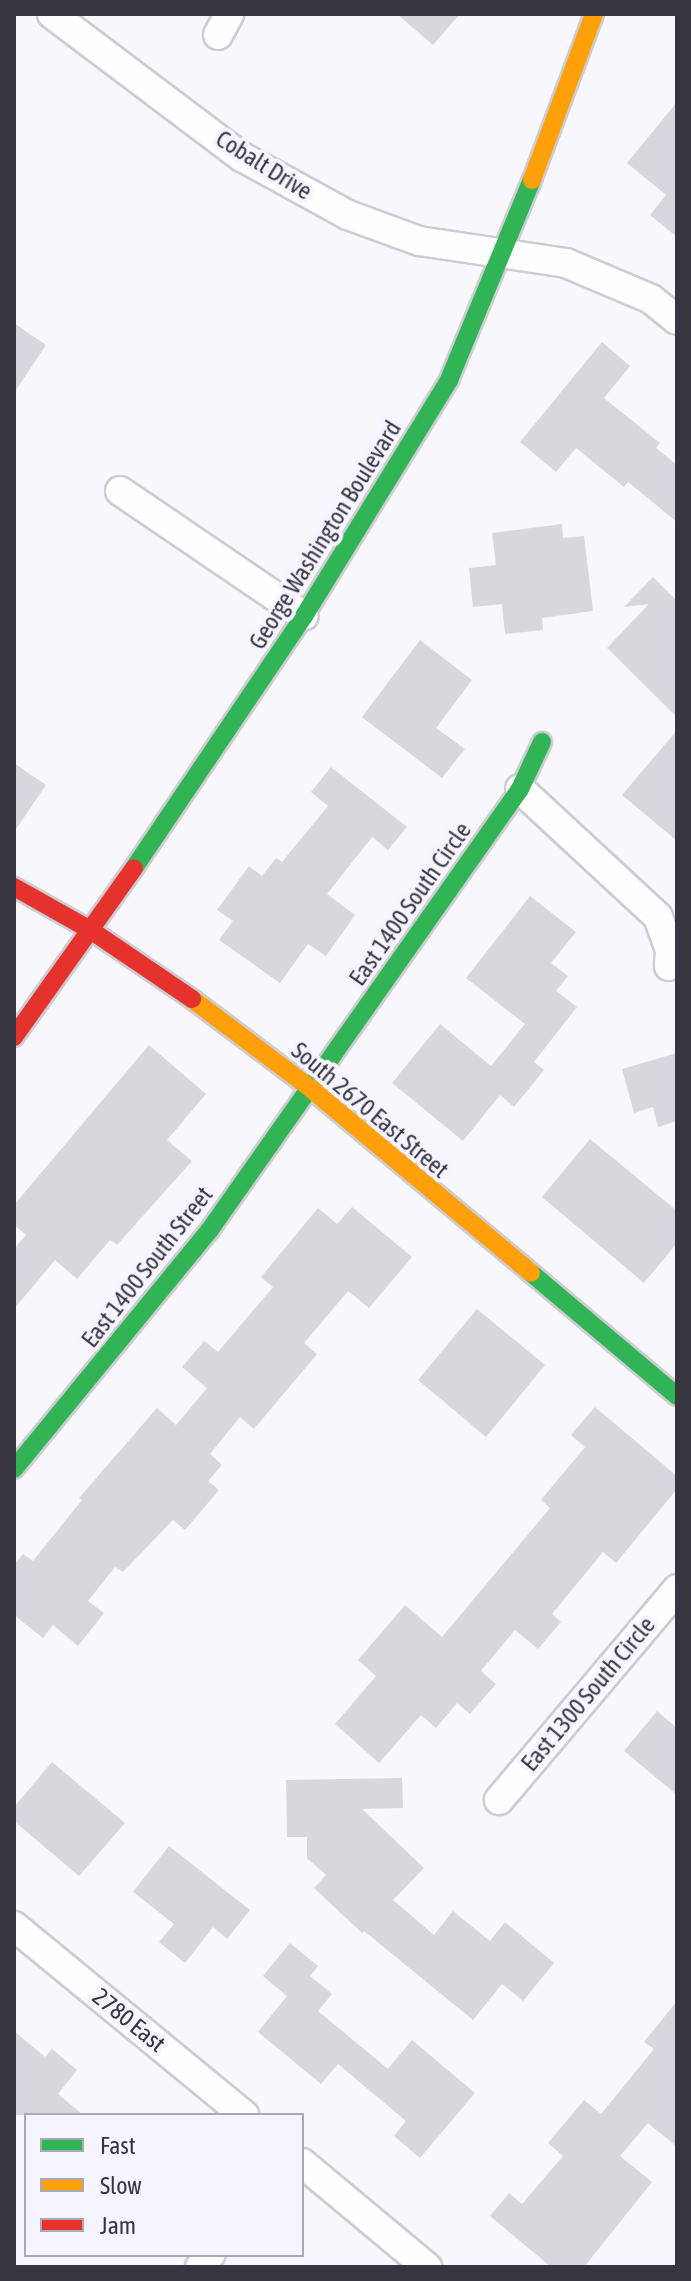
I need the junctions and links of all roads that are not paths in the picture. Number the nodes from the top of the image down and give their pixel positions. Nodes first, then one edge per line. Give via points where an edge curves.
1 (52, 14) edge
2 (594, 14) edge
3 (505, 252) junction
4 (677, 320) edge
5 (120, 491) dead end
6 (304, 616) junction
7 (542, 742) dead end
8 (520, 789) junction
9 (14, 887) edge
10 (92, 931) junction
11 (669, 966) dead end
12 (14, 1037) edge
13 (310, 1088) junction
14 (677, 1396) edge
15 (14, 1469) edge
16 (677, 1589) edge
17 (499, 1800) dead end
18 (14, 1926) edge
19 (242, 2113) edge
20 (304, 2165) edge
21 (427, 2267) edge

1 - 3 street, Cobalt Drive via 242,157 348,215 419,241
2 - 3 street, George Washington Boulevard
3 - 4 street, Cobalt Drive via 566,263 651,299
3 - 6 street, George Washington Boulevard via 449,380
5 - 6 street
6 - 10 street, George Washington Boulevard
7 - 8 street, East 1400 South Circle
8 - 11 street via 658,917 670,950
8 - 13 street, East 1400 South Circle
9 - 10 street, South 2670 East Street
10 - 12 street, George Washington Boulevard
10 - 13 street, South 2670 East Street
13 - 14 street, South 2670 East Street
13 - 15 street, East 1400 South Street via 153,1303
16 - 17 street, East 1300 South Circle
18 - 19 street, 2780 East
20 - 21 street

